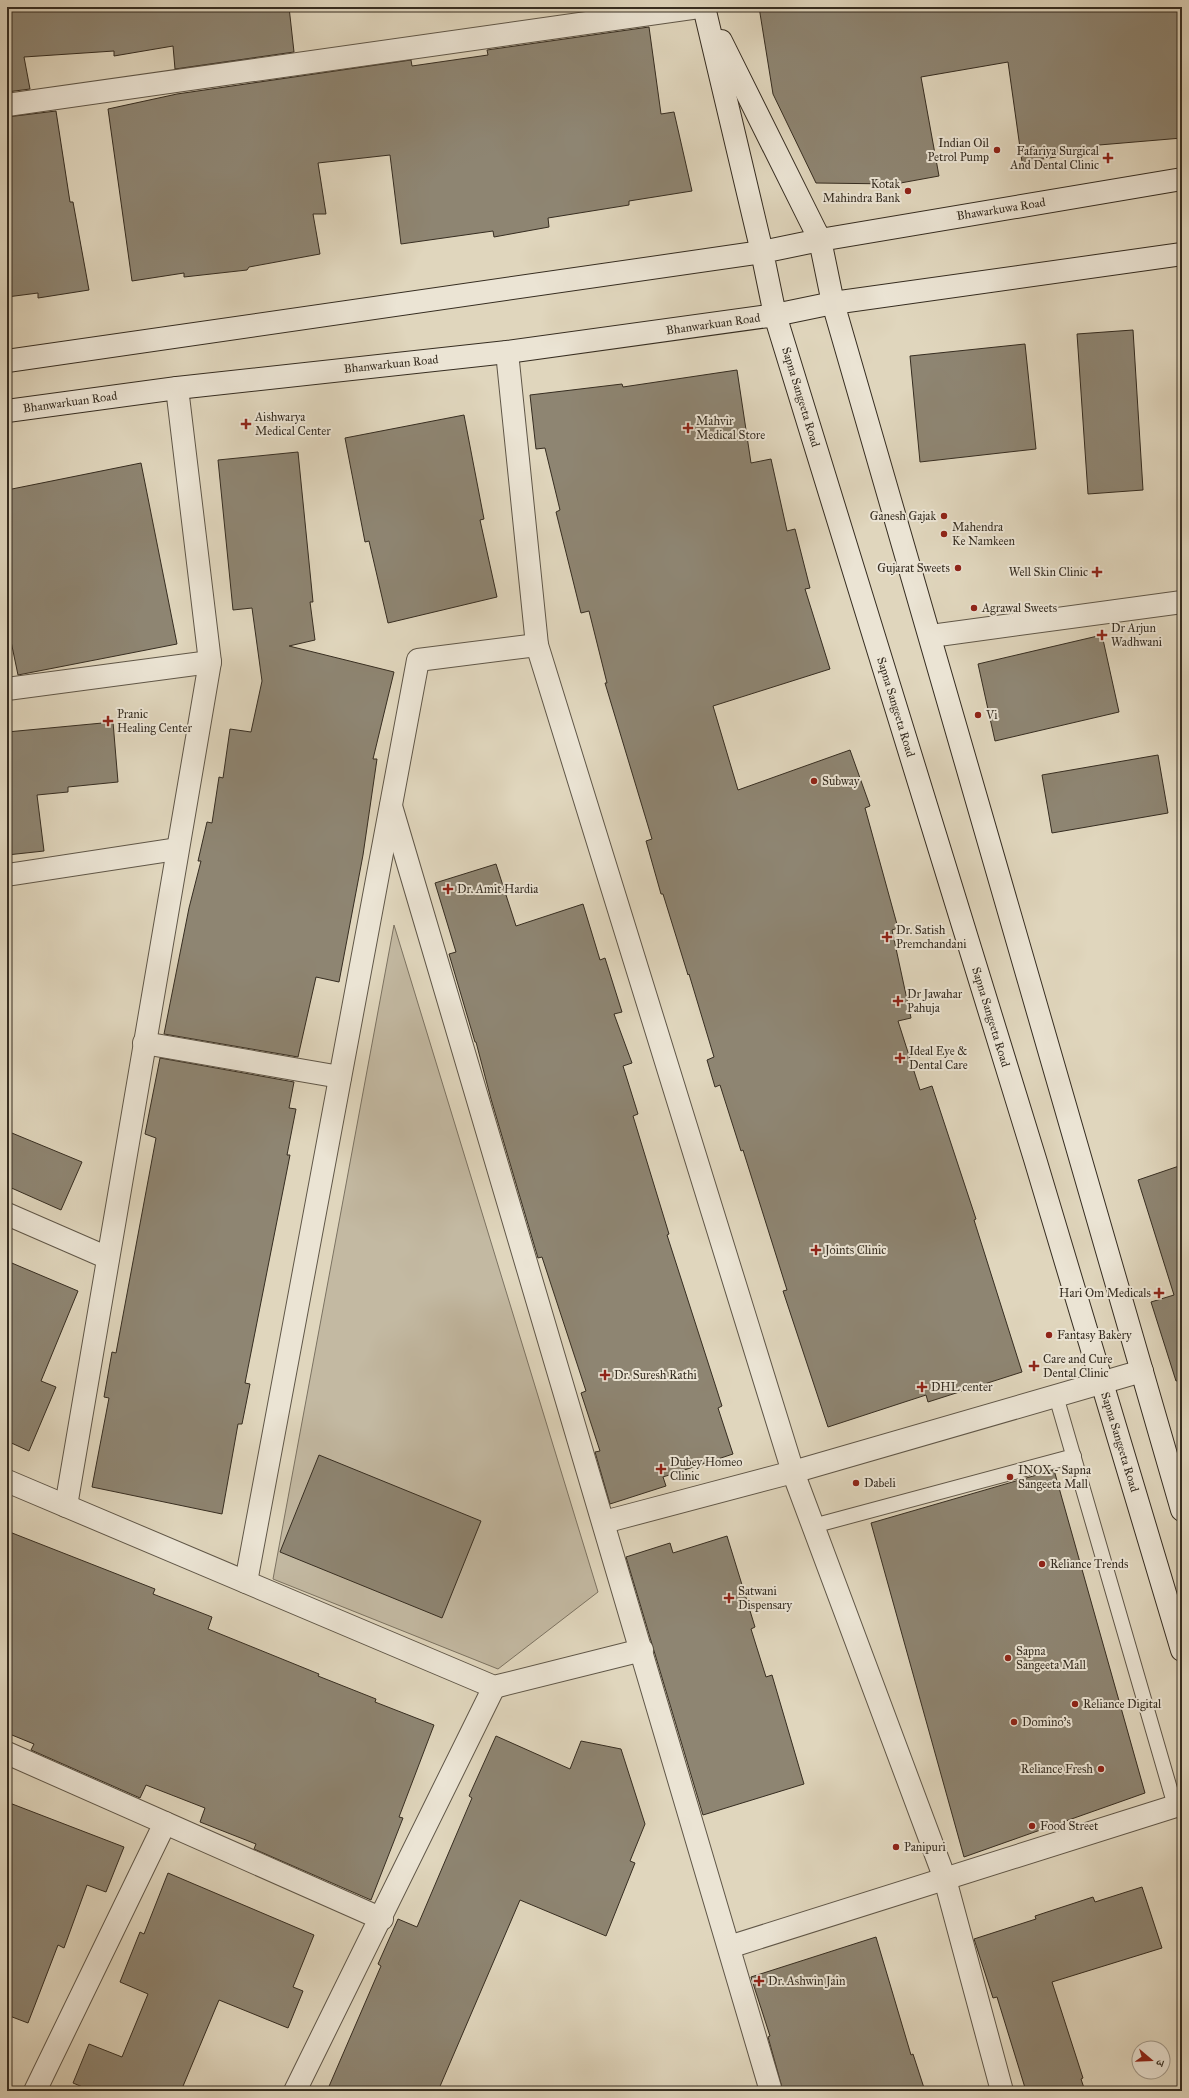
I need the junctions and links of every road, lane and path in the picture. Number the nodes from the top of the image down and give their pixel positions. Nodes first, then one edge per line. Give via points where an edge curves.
1 (699, 7) edge
2 (704, 7) edge
3 (7, 105) edge
4 (1182, 179) edge
5 (820, 240) junction
6 (762, 252) junction
7 (1182, 254) edge
8 (833, 303) junction
9 (775, 315) junction
10 (507, 352) junction
11 (7, 361) edge
12 (177, 388) junction
13 (7, 411) edge
14 (1182, 602) edge
15 (931, 636) junction
16 (537, 645) junction
17 (210, 662) junction
18 (7, 689) edge
19 (391, 806) junction
20 (177, 849) junction
21 (7, 875) edge
22 (144, 1043) junction
23 (340, 1077) junction
24 (7, 1214) edge
25 (108, 1258) junction
26 (1142, 1371) junction
27 (1102, 1382) junction
28 (1056, 1396) junction
29 (1074, 1456) junction
30 (793, 1472) junction
31 (7, 1481) edge
32 (66, 1506) junction
33 (1182, 1510) edge
34 (604, 1522) junction
35 (813, 1526) junction
36 (246, 1582) junction
37 (642, 1650) junction
38 (1182, 1650) edge
39 (494, 1687) junction
40 (7, 1753) edge
41 (1178, 1805) edge
42 (165, 1823) junction
43 (945, 1879) junction
44 (382, 1919) junction
45 (729, 1946) junction
46 (35, 2091) edge
47 (295, 2091) edge
48 (771, 2091) edge
49 (1002, 2091) edge

1 - 3 street
2 - 5 street
2 - 6 street, Sapna Sangeeta Road
4 - 5 street, Bhawarkuwa Road
5 - 6 street, Bhawarkuwa Road
5 - 8 street
6 - 9 street, Sapna Sangeeta Road
6 - 11 street
7 - 8 street
8 - 9 street, Bhanwarkuan Road
8 - 15 street
9 - 10 street, Bhanwarkuan Road
9 - 27 street, Sapna Sangeeta Road
10 - 12 street, Bhanwarkuan Road
10 - 16 street
12 - 13 street, Bhanwarkuan Road
12 - 17 street
14 - 15 street
15 - 26 street
16 - 19 street via 418,660
16 - 30 street
17 - 18 street
17 - 20 street
19 - 23 street
19 - 34 street
20 - 21 street
20 - 22 street
22 - 23 street
22 - 25 street
23 - 36 street
24 - 25 street
25 - 32 street
26 - 27 street
26 - 33 street
27 - 28 street
27 - 38 street, Sapna Sangeeta Road
28 - 29 lane
28 - 30 street
29 - 35 lane
29 - 41 lane
30 - 34 street
30 - 35 street
31 - 32 street
32 - 36 street
34 - 37 street
35 - 43 street
36 - 39 street
37 - 39 street
37 - 45 street
39 - 44 street
40 - 42 street
41 - 43 street
42 - 44 street
42 - 46 street
43 - 45 street
43 - 49 street
44 - 47 street
45 - 48 street

